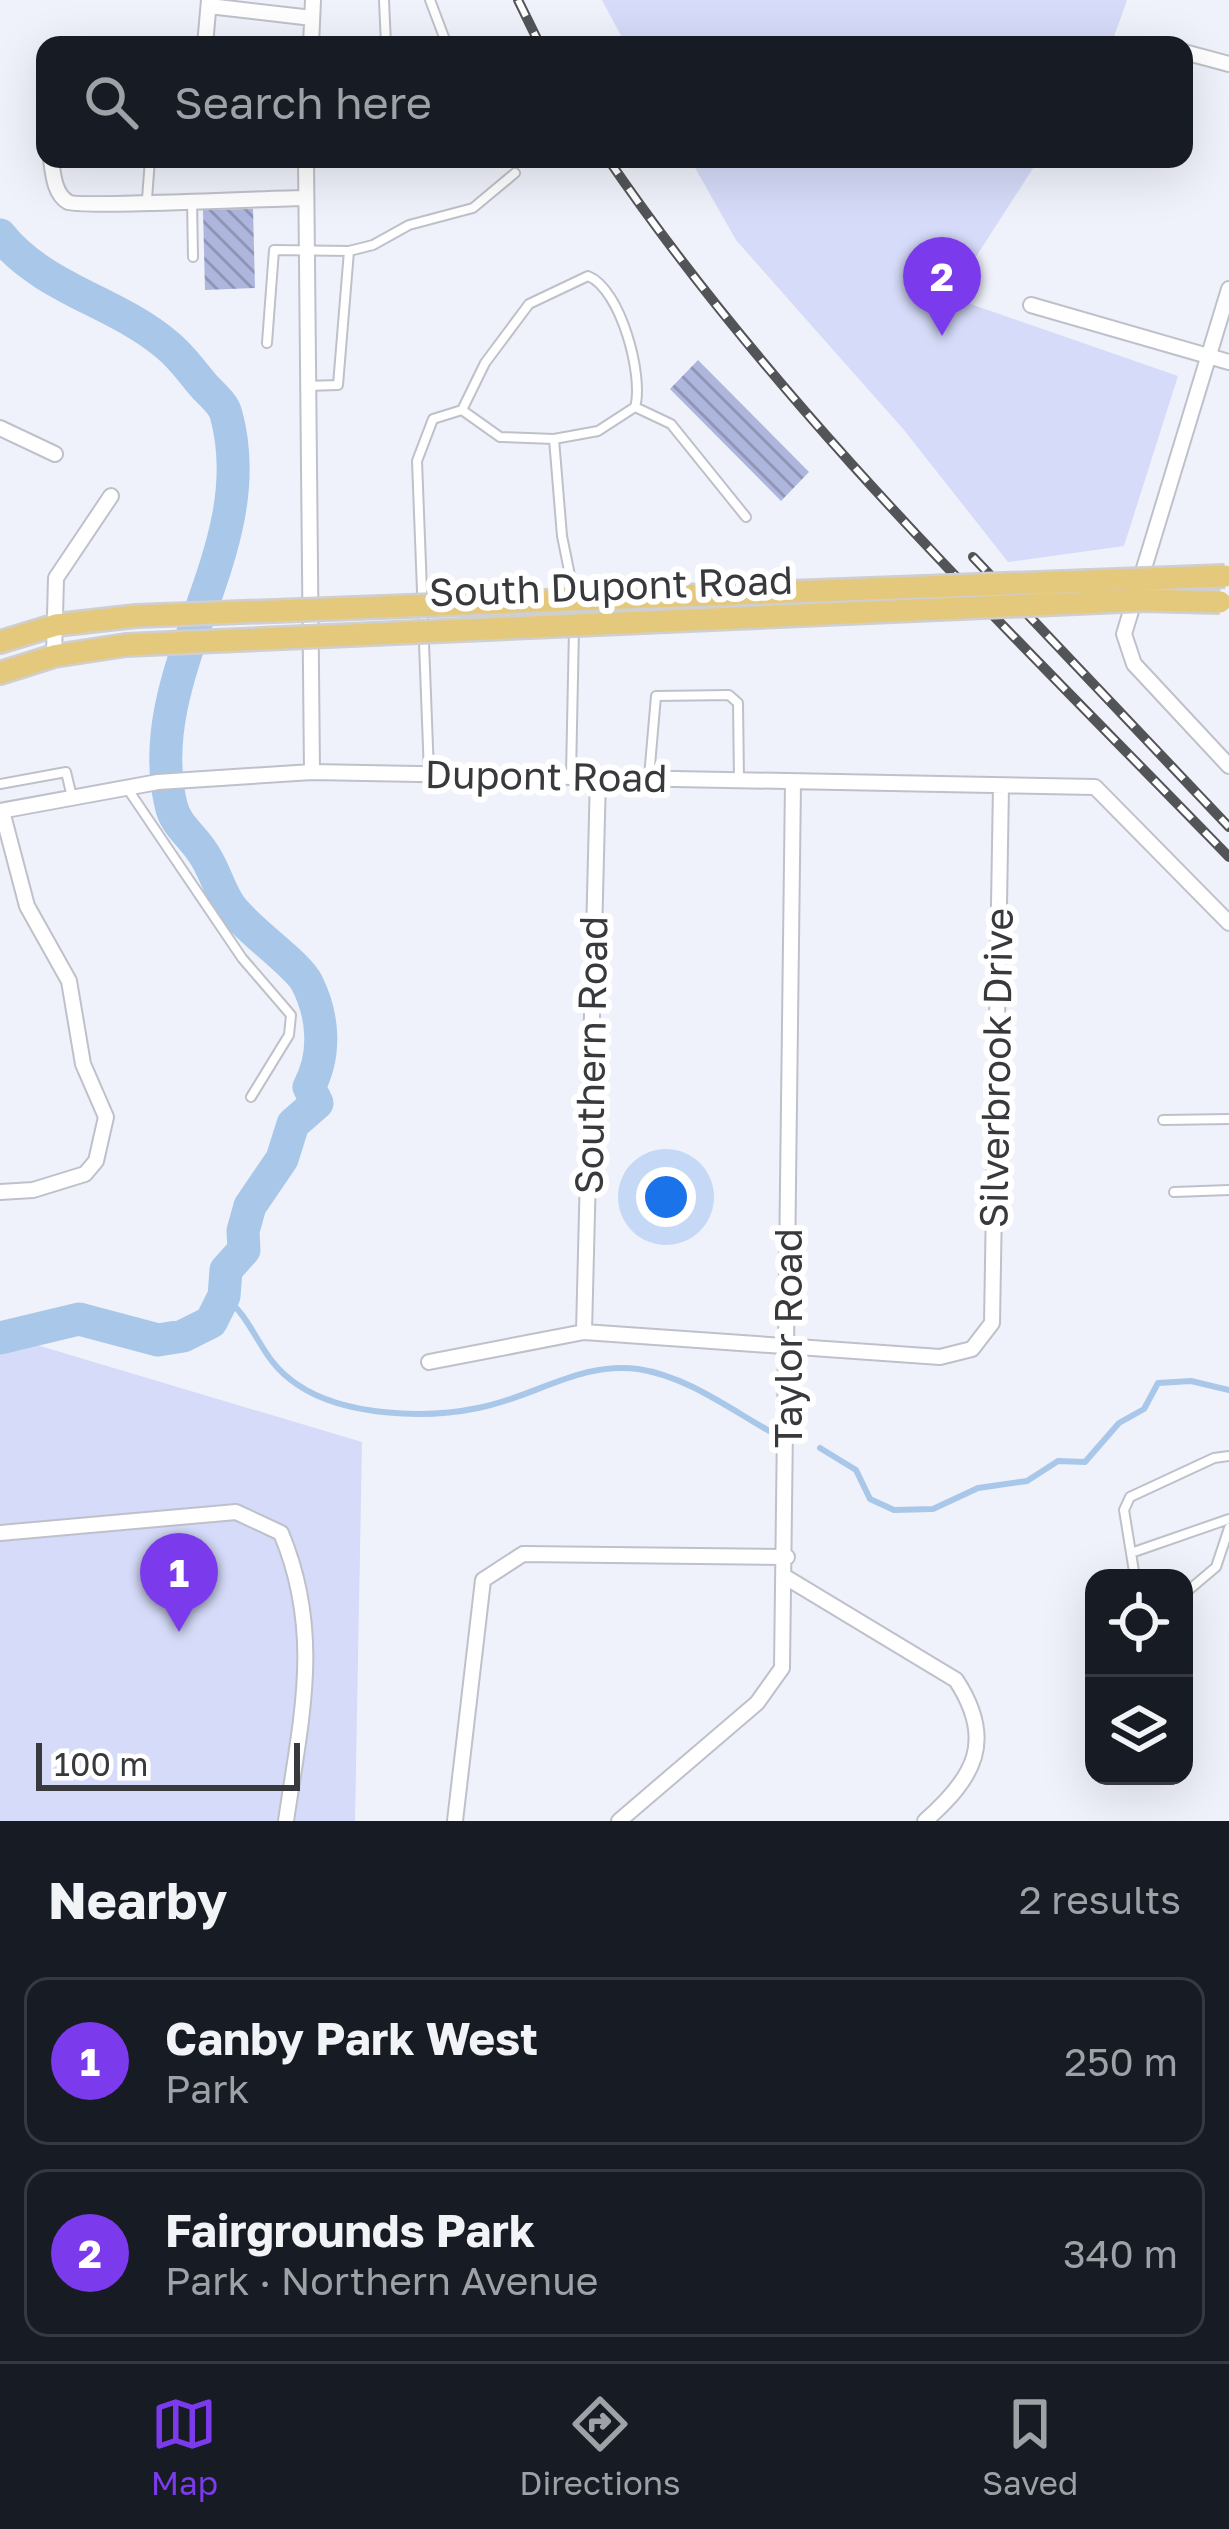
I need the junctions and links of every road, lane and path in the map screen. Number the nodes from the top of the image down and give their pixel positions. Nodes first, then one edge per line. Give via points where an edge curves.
1 (313, 0) edge
2 (384, 0) edge
3 (430, 0) edge
4 (209, 3) edge
5 (312, 18) junction
6 (206, 36) edge
7 (311, 36) edge
8 (386, 36) edge
9 (444, 36) edge
10 (1193, 54) edge
11 (1229, 64) edge
12 (53, 168) edge
13 (150, 168) edge
14 (307, 168) edge
15 (514, 173) dead end
16 (305, 197) junction
17 (148, 199) junction
18 (192, 199) junction
19 (304, 250) junction
20 (349, 251) junction
21 (193, 257) dead end
22 (1229, 289) edge
23 (1030, 305) dead end
24 (267, 344) dead end
25 (1209, 356) junction
26 (1229, 362) edge
27 (305, 386) junction
28 (635, 407) junction
29 (463, 410) junction
30 (0, 428) edge
31 (554, 439) junction
32 (55, 454) dead end
33 (111, 496) dead end
34 (746, 517) dead end
35 (1227, 576) edge
36 (1225, 603) edge
37 (56, 626) junction
38 (0, 642) edge
39 (54, 656) junction
40 (0, 673) edge
41 (1229, 766) edge
42 (312, 772) junction
43 (429, 773) junction
44 (571, 777) junction
45 (598, 777) junction
46 (649, 779) junction
47 (740, 781) junction
48 (793, 782) junction
49 (0, 784) edge
50 (1000, 786) junction
51 (126, 787) junction
52 (72, 797) junction
53 (1, 810) edge
54 (1229, 923) edge
55 (251, 1097) dead end
56 (1229, 1119) edge
57 (1163, 1120) dead end
58 (1229, 1190) edge
59 (0, 1192) edge
60 (1174, 1192) dead end
61 (584, 1332) junction
62 (787, 1349) junction
63 (429, 1363) dead end
64 (1229, 1456) edge
65 (1229, 1523) edge
66 (0, 1533) edge
67 (1131, 1553) junction
68 (787, 1557) junction
69 (1134, 1569) edge
70 (787, 1578) junction
71 (1193, 1586) edge
72 (286, 1821) edge
73 (455, 1821) edge
74 (619, 1821) edge
75 (925, 1821) edge

1 - 5 street
2 - 8 lane
3 - 9 lane
4 - 5 street
4 - 6 street
5 - 7 street
10 - 11 street
12 - 17 street via 70,203 100,208
13 - 17 lane
14 - 16 street
15 - 20 lane via 473,208
16 - 18 street
16 - 19 street
17 - 18 street
18 - 21 lane
19 - 20 lane
19 - 24 lane via 274,250
19 - 27 street
20 - 27 lane via 338,385
22 - 25 street
23 - 25 street
25 - 26 street
25 - 41 street via 1124,634 1134,664
27 - 42 street
28 - 29 lane via 642,385 611,294 588,276 529,304 485,363
28 - 31 lane via 598,431
28 - 34 lane via 671,424
29 - 31 lane via 500,437
29 - 43 lane via 433,419 417,461
30 - 32 street
31 - 44 lane via 574,580
33 - 37 street via 56,578
35 - 37 main road, South Dupont Road, bridge via 136,616
36 - 39 main road, South Dupont Road, bridge via 1143,600 126,645
37 - 38 main road, South Dupont Road
37 - 39 street
39 - 40 main road, South Dupont Road
42 - 43 street, Dupont Road
42 - 51 street, Dupont Road
43 - 44 street, Dupont Road
44 - 45 street, Dupont Road
45 - 46 street, Dupont Road
45 - 61 street, Southern Road
46 - 47 street, Dupont Road
46 - 47 lane via 656,696 729,695 738,703
47 - 48 street, Dupont Road
48 - 50 street, Dupont Road
48 - 62 street, Taylor Road
49 - 52 lane via 65,772
50 - 54 street, Dupont Road via 1095,787
50 - 62 street, Silverbrook Drive via 992,1323 977,1345 940,1357
51 - 52 street, Dupont Road
51 - 55 lane via 290,1015 280,1053
52 - 53 street, Dupont Road
53 - 59 street via 27,906 69,981 83,1064 106,1117 85,1174
56 - 57 lane
58 - 60 lane
61 - 62 street
61 - 63 street
62 - 68 street, Taylor Road
64 - 67 lane via 1130,1498 1124,1510
65 - 67 lane
65 - 71 lane via 1216,1567
66 - 72 street via 236,1512 281,1533 302,1582 307,1651
67 - 69 lane
68 - 70 street, Taylor Road
68 - 73 street via 523,1554 498,1567 483,1580 476,1620
70 - 74 street, Taylor Road via 782,1668 758,1703
70 - 75 street via 956,1680 967,1697 977,1750 970,1775

